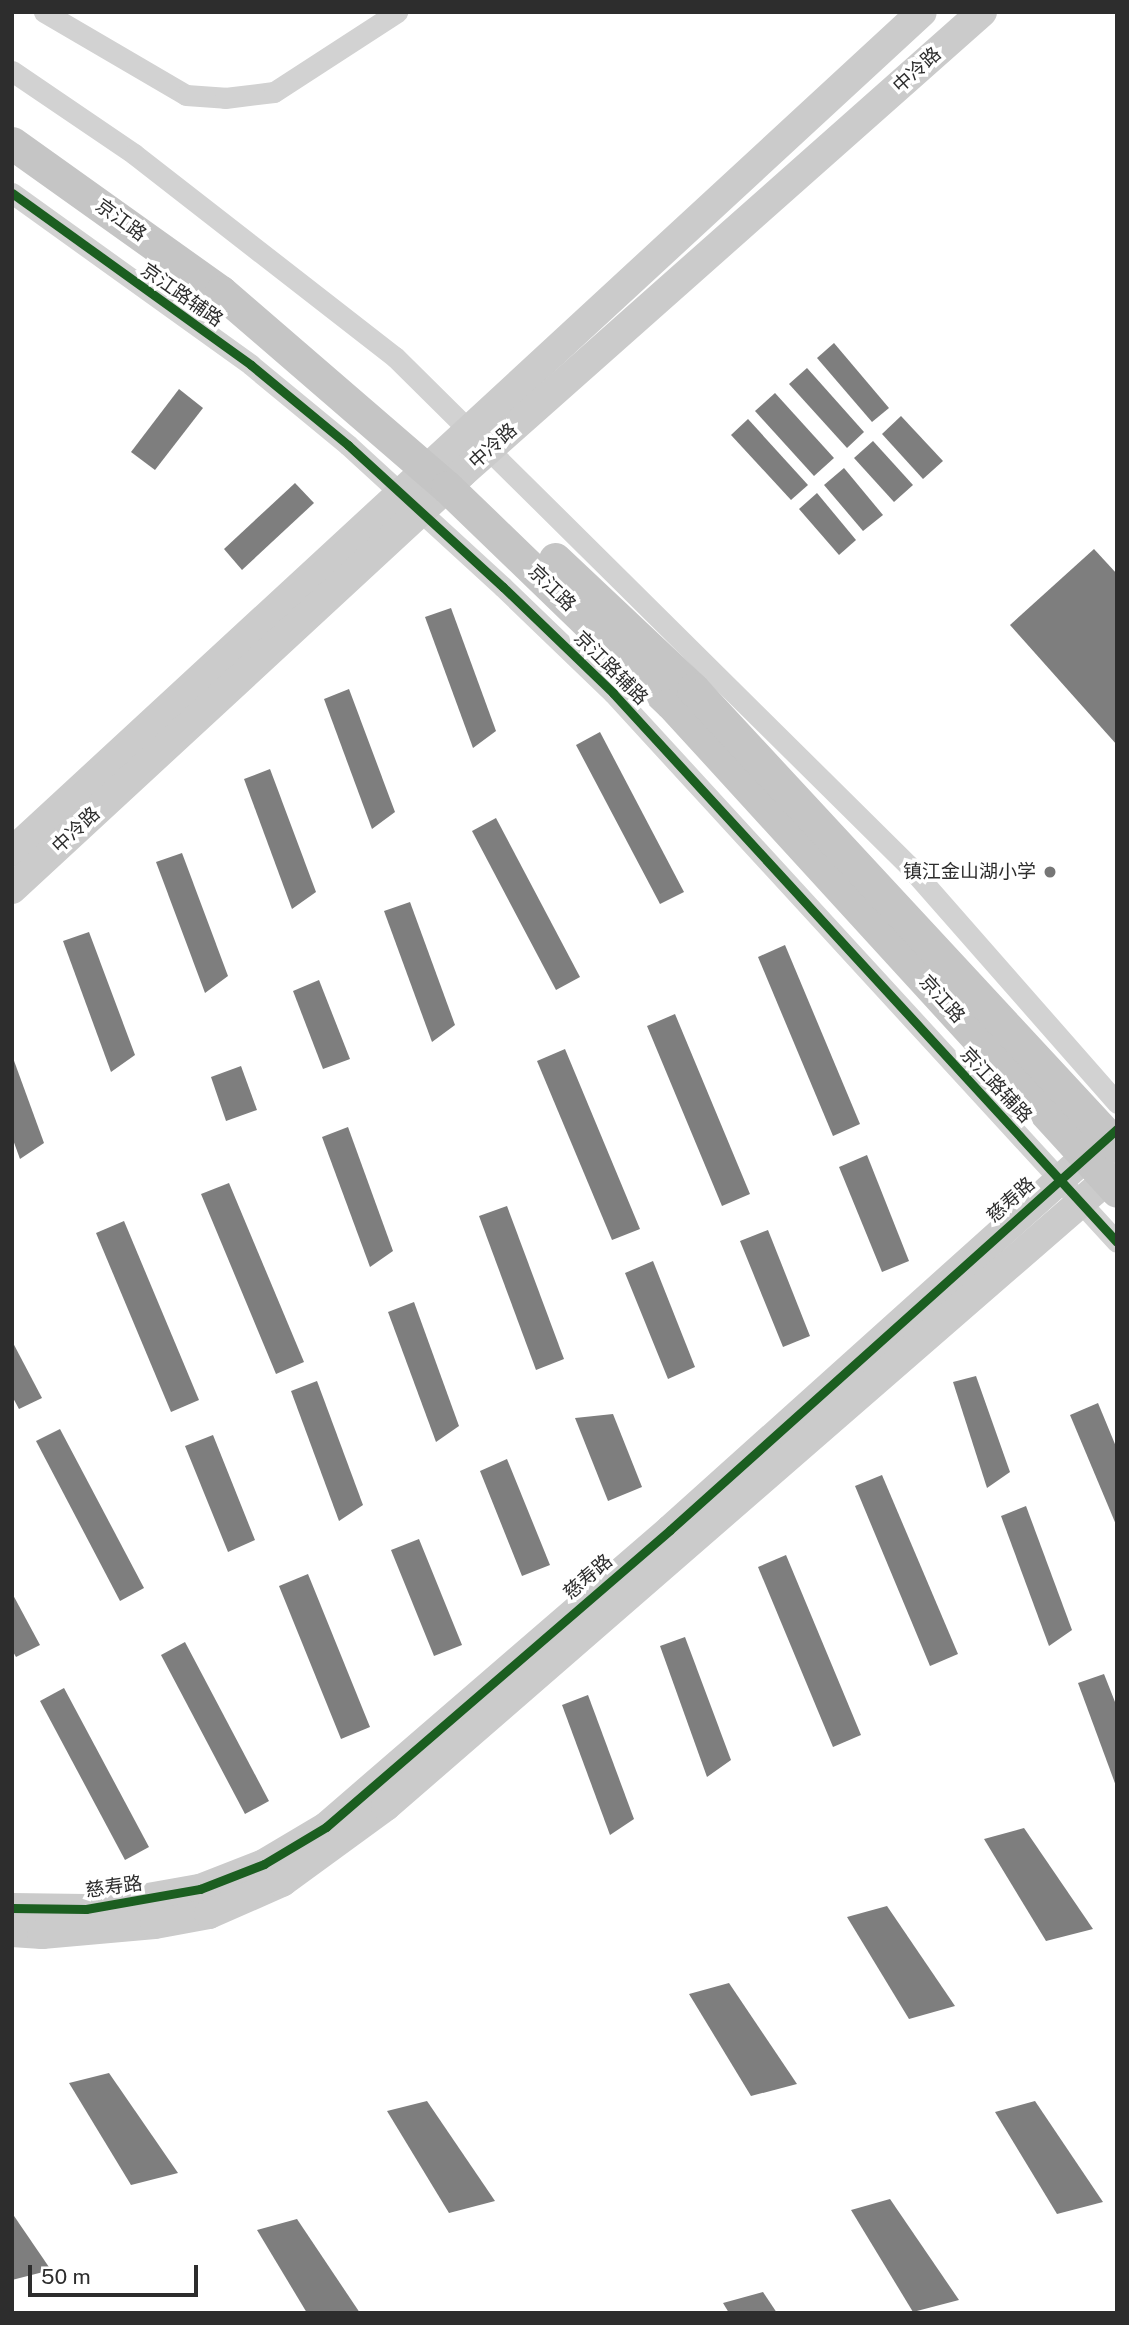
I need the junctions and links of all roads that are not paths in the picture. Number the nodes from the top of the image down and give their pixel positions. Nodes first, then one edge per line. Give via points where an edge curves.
1 (44, 12) edge
2 (397, 12) edge
3 (922, 12) edge
4 (982, 12) edge
5 (12, 71) edge
6 (12, 119) edge
7 (12, 143) edge
8 (12, 193) edge
9 (479, 439) junction
10 (444, 471) junction
11 (410, 502) junction
12 (12, 852) edge
13 (12, 889) edge
14 (1117, 1103) edge
15 (1110, 1158) edge
16 (1060, 1180) junction
17 (1082, 1203) junction
18 (1117, 1242) edge
19 (12, 1908) edge
20 (12, 1932) edge

1 - 2 street via 186,95 225,98 274,92
3 - 9 street, 中冷路
4 - 9 street, 中冷路
5 - 9 street via 134,154 395,357
6 - 10 main road, 京江路 via 235,275
7 - 10 main road, 京江路 via 221,292
8 - 11 street, 京江路辅路 via 251,365
9 - 10 street, 中冷路
9 - 14 street via 908,865
10 - 11 street, 中冷路
10 - 15 main road, 京江路 via 693,690
11 - 12 street, 中冷路
11 - 13 street, 中冷路
11 - 16 street, 京江路辅路 via 613,693
15 - 16 street, 慈寿路
15 - 17 street, 慈寿路
16 - 17 street, 京江路辅路
16 - 19 street, 慈寿路 via 326,1828 264,1864 200,1889 86,1909
17 - 18 street, 京江路辅路
17 - 20 street, 慈寿路 via 386,1807 282,1882 209,1914 155,1924 42,1934

